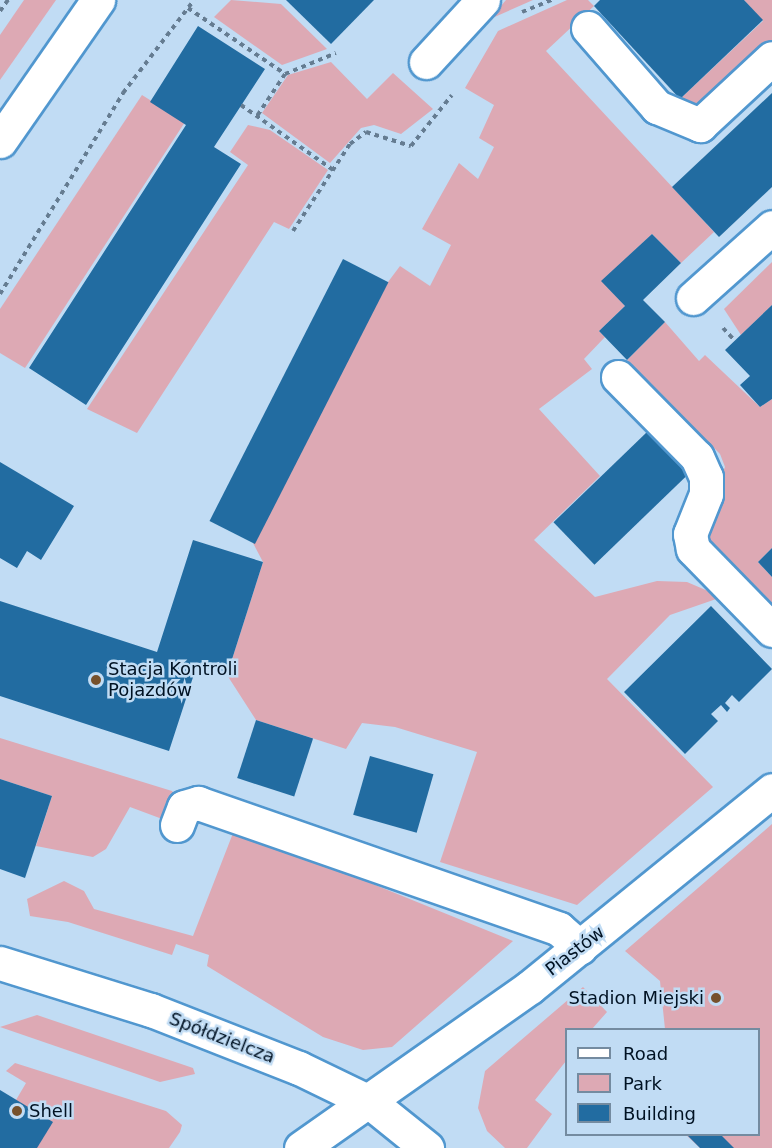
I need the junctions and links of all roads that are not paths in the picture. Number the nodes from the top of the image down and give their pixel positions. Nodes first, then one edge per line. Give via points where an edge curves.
1 (98, 0) edge
2 (483, 0) edge
3 (588, 28) dead end
4 (772, 58) edge
5 (426, 62) road end
6 (0, 141) edge
7 (772, 227) edge
8 (693, 298) dead end
9 (618, 377) dead end
10 (772, 630) edge
11 (772, 790) edge
12 (177, 825) dead end
13 (580, 947) junction
14 (0, 963) edge
15 (371, 1103) junction
16 (301, 1148) edge
17 (428, 1148) edge

1 - 6 street
2 - 5 street
3 - 4 street via 657,107 700,125
7 - 8 street
9 - 10 street via 697,458 706,477 706,494 690,534 693,549
11 - 13 street, Piastów
12 - 13 street via 184,807 198,803 559,929
13 - 15 street, Piastów
14 - 15 street, Spółdzielcza via 232,1039
15 - 16 street, Piastów
15 - 17 street, Spółdzielcza

